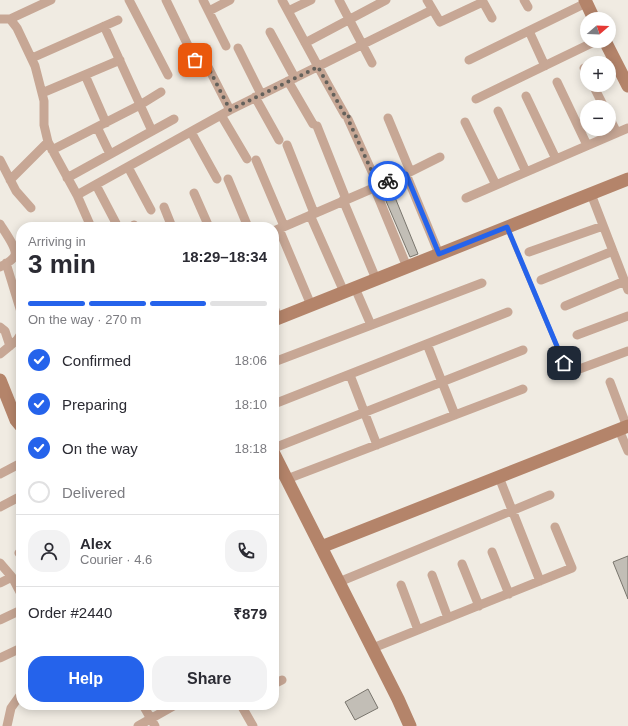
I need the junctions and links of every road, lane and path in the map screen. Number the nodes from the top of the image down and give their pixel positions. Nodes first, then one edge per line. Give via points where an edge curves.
1 (51, 0) edge
2 (129, 0) edge
3 (166, 0) edge
4 (203, 0) edge
5 (230, 0) edge
6 (282, 0) edge
7 (312, 0) edge
8 (339, 0) edge
9 (386, 0) edge
10 (427, 0) edge
11 (483, 1) edge
12 (586, 2) edge
13 (432, 10) junction
14 (209, 11) junction
15 (288, 11) junction
16 (591, 12) edge
17 (492, 18) dead end
18 (0, 19) edge
19 (10, 19) junction
20 (349, 19) junction
21 (118, 20) dead end
22 (104, 26) junction
23 (529, 31) junction
24 (270, 32) dead end
25 (305, 43) junction
26 (362, 45) junction
27 (226, 46) dead end
28 (238, 48) dead end
29 (582, 48) edge
30 (609, 48) edge
31 (32, 58) junction
32 (120, 60) junction
33 (469, 60) dead end
34 (372, 63) dead end
35 (545, 66) junction
36 (318, 67) junction
37 (85, 75) junction
38 (168, 75) dead end
39 (291, 80) junction
40 (557, 82) dead end
41 (627, 83) edge
42 (161, 92) dead end
43 (42, 93) junction
44 (258, 96) junction
45 (526, 96) dead end
46 (476, 99) dead end
47 (140, 105) junction
48 (230, 110) junction
49 (498, 111) dead end
50 (221, 115) junction
51 (388, 118) dead end
52 (174, 119) dead end
53 (465, 122) dead end
54 (106, 123) junction
55 (97, 127) junction
56 (628, 128) edge
57 (152, 131) junction
58 (191, 132) junction
59 (617, 132) joint
60 (587, 145) junction
61 (50, 146) junction
62 (110, 154) junction
63 (440, 157) dead end
64 (556, 159) junction
65 (0, 160) edge
66 (128, 167) junction
67 (526, 172) junction
68 (408, 173) junction
69 (67, 178) junction
70 (228, 178) dead end
71 (217, 179) dead end
72 (628, 179) edge
73 (10, 180) junction
74 (96, 185) junction
75 (496, 185) junction
76 (376, 186) junction
77 (194, 193) dead end
78 (591, 194) junction
79 (76, 196) junction
80 (466, 198) dead end
81 (344, 200) junction
82 (164, 207) dead end
83 (31, 208) dead end
84 (151, 210) dead end
85 (312, 214) junction
86 (88, 222) edge
87 (115, 222) edge
88 (170, 222) edge
89 (207, 222) edge
90 (246, 222) edge
91 (276, 222) edge
92 (0, 224) edge
93 (602, 226) junction
94 (507, 227) junction
95 (279, 229) edge
96 (613, 251) junction
97 (529, 252) dead end
98 (439, 254) junction
99 (3, 265) edge
100 (407, 267) junction
101 (376, 279) junction
102 (541, 280) dead end
103 (482, 282) dead end
104 (626, 286) edge
105 (349, 290) junction
106 (16, 299) edge
107 (311, 305) junction
108 (565, 306) dead end
109 (508, 312) dead end
110 (279, 314) edge
111 (628, 316) edge
112 (371, 325) junction
113 (0, 327) edge
114 (577, 335) dead end
115 (16, 339) edge
116 (16, 341) edge
117 (427, 344) junction
118 (523, 350) dead end
119 (628, 351) edge
120 (0, 354) edge
121 (279, 360) edge
122 (564, 363) dead end
123 (574, 371) dead end
124 (350, 375) junction
125 (0, 380) edge
126 (442, 382) junction
127 (610, 382) dead end
128 (524, 389) dead end
129 (279, 402) edge
130 (364, 412) junction
131 (455, 415) junction
132 (16, 420) edge
133 (625, 428) edge
134 (377, 445) junction
135 (279, 446) edge
136 (628, 451) edge
137 (279, 464) edge
138 (16, 466) edge
139 (0, 474) edge
140 (499, 477) junction
141 (287, 479) junction
142 (550, 495) dead end
143 (16, 499) edge
144 (0, 507) edge
145 (512, 511) junction
146 (555, 528) dead end
147 (321, 547) junction
148 (492, 552) dead end
149 (0, 563) edge
150 (462, 564) dead end
151 (432, 575) dead end
152 (12, 577) junction
153 (540, 581) junction
154 (339, 582) junction
155 (0, 583) edge
156 (16, 585) edge
157 (401, 586) dead end
158 (509, 594) junction
159 (479, 606) junction
160 (16, 612) edge
161 (448, 618) junction
162 (0, 620) edge
163 (418, 630) junction
164 (373, 648) junction
165 (16, 650) edge
166 (0, 658) edge
167 (16, 701) edge
168 (147, 710) edge
169 (169, 710) edge
170 (244, 710) edge
171 (153, 722) edge
172 (7, 726) edge
173 (138, 726) edge
174 (252, 726) edge
175 (410, 726) edge

1 - 19 street
2 - 38 street
3 - 48 street via 195,60 206,63
4 - 14 street
5 - 14 street
6 - 15 street
7 - 15 street
8 - 20 street
9 - 20 street
10 - 13 street
11 - 13 street via 442,21 438,20
11 - 17 street
12 - 16 street
12 - 23 street
13 - 26 street
14 - 27 street
15 - 25 street
18 - 19 street
19 - 31 street
20 - 25 street
20 - 26 street
21 - 22 street
22 - 31 street
22 - 32 street
23 - 33 street
23 - 35 street
24 - 39 street
25 - 36 street
26 - 34 street
26 - 36 street
28 - 44 street
29 - 35 street
30 - 41 street
31 - 43 street
32 - 37 street
32 - 47 street
35 - 46 street
36 - 39 street
36 - 76 street via 347,117
37 - 43 street
37 - 54 street
39 - 44 street
39 - 81 street via 315,125
40 - 60 street
42 - 47 street
43 - 61 street via 44,125
44 - 48 street
44 - 85 street via 283,143
45 - 64 street
47 - 54 street
47 - 57 street
48 - 50 street
49 - 67 street
50 - 58 street
50 - 91 street via 252,160
51 - 68 street
52 - 57 street
53 - 75 street
54 - 55 street
55 - 61 street
55 - 62 street
56 - 59 street
57 - 62 street
58 - 66 street
58 - 71 street
59 - 60 street
60 - 64 street
61 - 69 street
61 - 73 street
62 - 69 street
63 - 68 street
64 - 67 street
65 - 73 street
66 - 74 street
66 - 84 street
67 - 75 street
68 - 76 street
68 - 98 street
69 - 79 street
70 - 90 street
72 - 78 street
73 - 83 street
74 - 79 street
74 - 87 street
75 - 80 street
76 - 81 street
76 - 100 street
77 - 89 street
78 - 93 street
78 - 94 street
79 - 86 street
81 - 85 street
81 - 101 street
82 - 88 street
85 - 95 street
85 - 105 street
92 - 99 street via 15,252 13,258
93 - 96 street
93 - 97 street
94 - 98 street
94 - 122 lane
95 - 107 street
96 - 102 street
96 - 104 street
98 - 100 street
99 - 106 street
100 - 101 street
101 - 105 street
103 - 112 street
104 - 108 street
105 - 107 street
105 - 112 street
107 - 110 street
109 - 117 street
111 - 114 street
112 - 121 street
113 - 115 street
116 - 120 street
117 - 124 street
117 - 126 street
118 - 126 street
119 - 123 street
124 - 129 street
124 - 130 street
125 - 132 street
126 - 130 street
126 - 131 street
127 - 133 street
128 - 131 street
130 - 134 street
130 - 135 street
131 - 134 street
133 - 136 street
133 - 140 street
134 - 141 street
137 - 141 street
138 - 139 street
140 - 145 street
140 - 147 street
141 - 147 street
142 - 145 street
143 - 144 street
145 - 153 street
145 - 154 street
146 - 153 street via 572,568
147 - 154 street
148 - 158 street
149 - 152 street
150 - 159 street
151 - 161 street
152 - 155 street
152 - 156 street
153 - 158 street
154 - 164 street
157 - 163 street
158 - 159 street
159 - 161 street
160 - 162 street
161 - 163 street
163 - 164 street
164 - 175 street
165 - 166 street
167 - 172 street via 11,708
168 - 171 street
169 - 171 street
170 - 174 street
171 - 173 street

